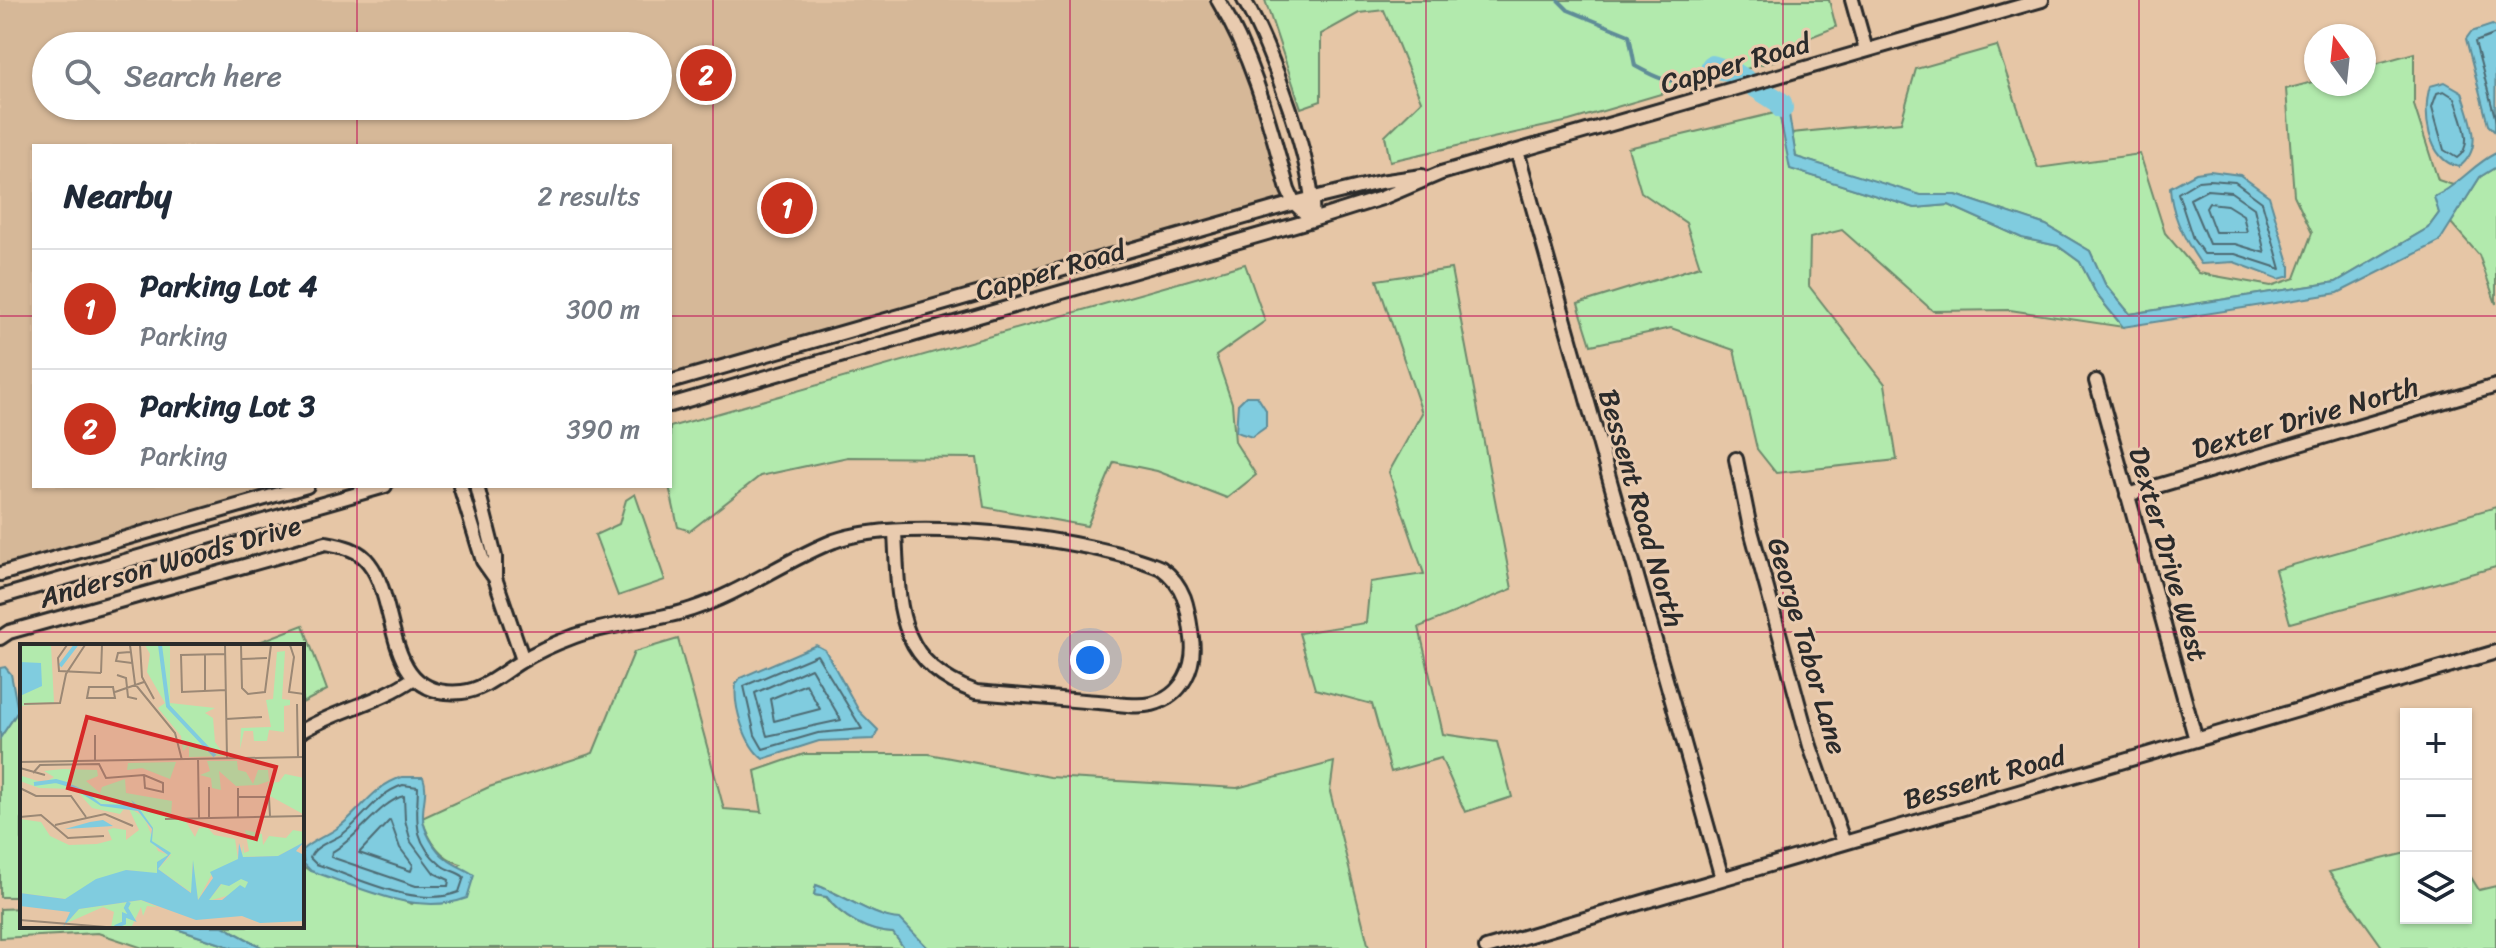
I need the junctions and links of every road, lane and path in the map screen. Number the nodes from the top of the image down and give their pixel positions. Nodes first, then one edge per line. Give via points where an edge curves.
1 (1218, 0) edge
2 (1244, 0) edge
3 (1852, 0) edge
4 (2042, 0) edge
5 (1866, 50) junction
6 (1517, 151) junction
7 (1441, 173) junction
8 (1314, 198) junction
9 (1294, 203) junction
10 (1312, 220) junction
11 (672, 381) edge
12 (2096, 381) dead end
13 (2496, 386) edge
14 (672, 404) edge
15 (1736, 459) dead end
16 (300, 488) edge
17 (378, 488) edge
18 (461, 488) edge
19 (478, 488) edge
20 (2127, 495) junction
21 (484, 511) junction
22 (469, 515) junction
23 (895, 532) junction
24 (0, 574) edge
25 (495, 578) junction
26 (0, 597) edge
27 (3, 634) edge
28 (2496, 652) edge
29 (523, 660) junction
30 (414, 678) junction
31 (304, 730) edge
32 (2196, 740) junction
33 (1844, 843) junction
34 (1722, 878) junction
35 (1486, 948) edge

1 - 9 street via 1244,47
2 - 8 street via 1273,59
3 - 5 street
4 - 5 street, Capper Road
5 - 6 street, Capper Road
6 - 7 street, Capper Road
6 - 34 street, Bessent Road North
7 - 8 street, Capper Road
7 - 10 street, Capper Road
8 - 9 street, Capper Road
8 - 10 street
9 - 10 street
9 - 11 street, Capper Road
10 - 14 street, Capper Road
12 - 20 street, Dexter Drive West
13 - 20 street, Dexter Drive North
15 - 33 street, George Tabor Lane via 1810,746
16 - 24 street
17 - 26 street
18 - 22 street
19 - 21 street
20 - 32 street, Dexter Drive West
21 - 22 street
21 - 25 street
22 - 25 street via 483,561
23 - 23 street via 976,533 1061,543 1161,568 1173,576 1187,600 1194,653 1190,670 1168,698 1139,705 976,692 957,685 931,668 905,629
23 - 29 street via 835,541 693,609 608,626
25 - 29 street
27 - 30 street, Anderson Woods Drive via 326,543 344,546 369,563 397,649
28 - 32 street, Bessent Road
29 - 30 street via 479,688 462,692
30 - 31 street via 390,695
32 - 33 street, Bessent Road
33 - 34 street, Bessent Road
34 - 35 street, Bessent Road

